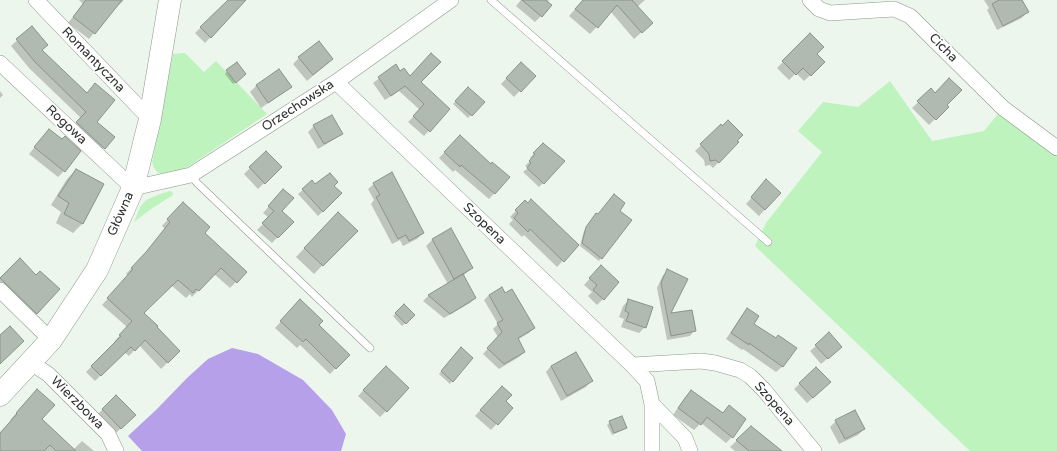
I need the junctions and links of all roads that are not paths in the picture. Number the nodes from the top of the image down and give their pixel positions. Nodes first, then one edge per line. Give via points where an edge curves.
1 (36, 0) edge
2 (170, 0) edge
3 (451, 0) edge
4 (492, 0) edge
5 (810, 0) edge
6 (0, 62) edge
7 (336, 82) junction
8 (150, 119) junction
9 (1057, 148) edge
10 (191, 175) junction
11 (133, 188) junction
12 (768, 242) dead end
13 (0, 290) edge
14 (51, 340) junction
15 (370, 348) dead end
16 (30, 363) junction
17 (632, 365) junction
18 (0, 395) edge
19 (652, 404) junction
20 (116, 451) edge
21 (652, 451) edge
22 (690, 451) edge
23 (814, 451) edge

1 - 8 street, Romantyczna
2 - 8 main road, Główna
3 - 7 street, Orzechowska
4 - 12 lane
5 - 9 street, Cicha via 819,9 830,13 894,10 910,16 1003,108
6 - 11 street, Rogowa
7 - 10 street, Orzechowska
7 - 17 street, Szopena
8 - 11 main road, Główna
10 - 11 street, Orzechowska
10 - 15 lane
11 - 14 main road, Główna via 97,270
13 - 14 street
14 - 16 main road, Główna
16 - 18 main road, Główna
16 - 20 street, Wierzbowa via 48,374 108,434
17 - 19 street, Szopena via 647,381
17 - 23 street, Szopena via 701,361 740,370 764,390
19 - 21 street, Szopena
19 - 22 street via 685,438

